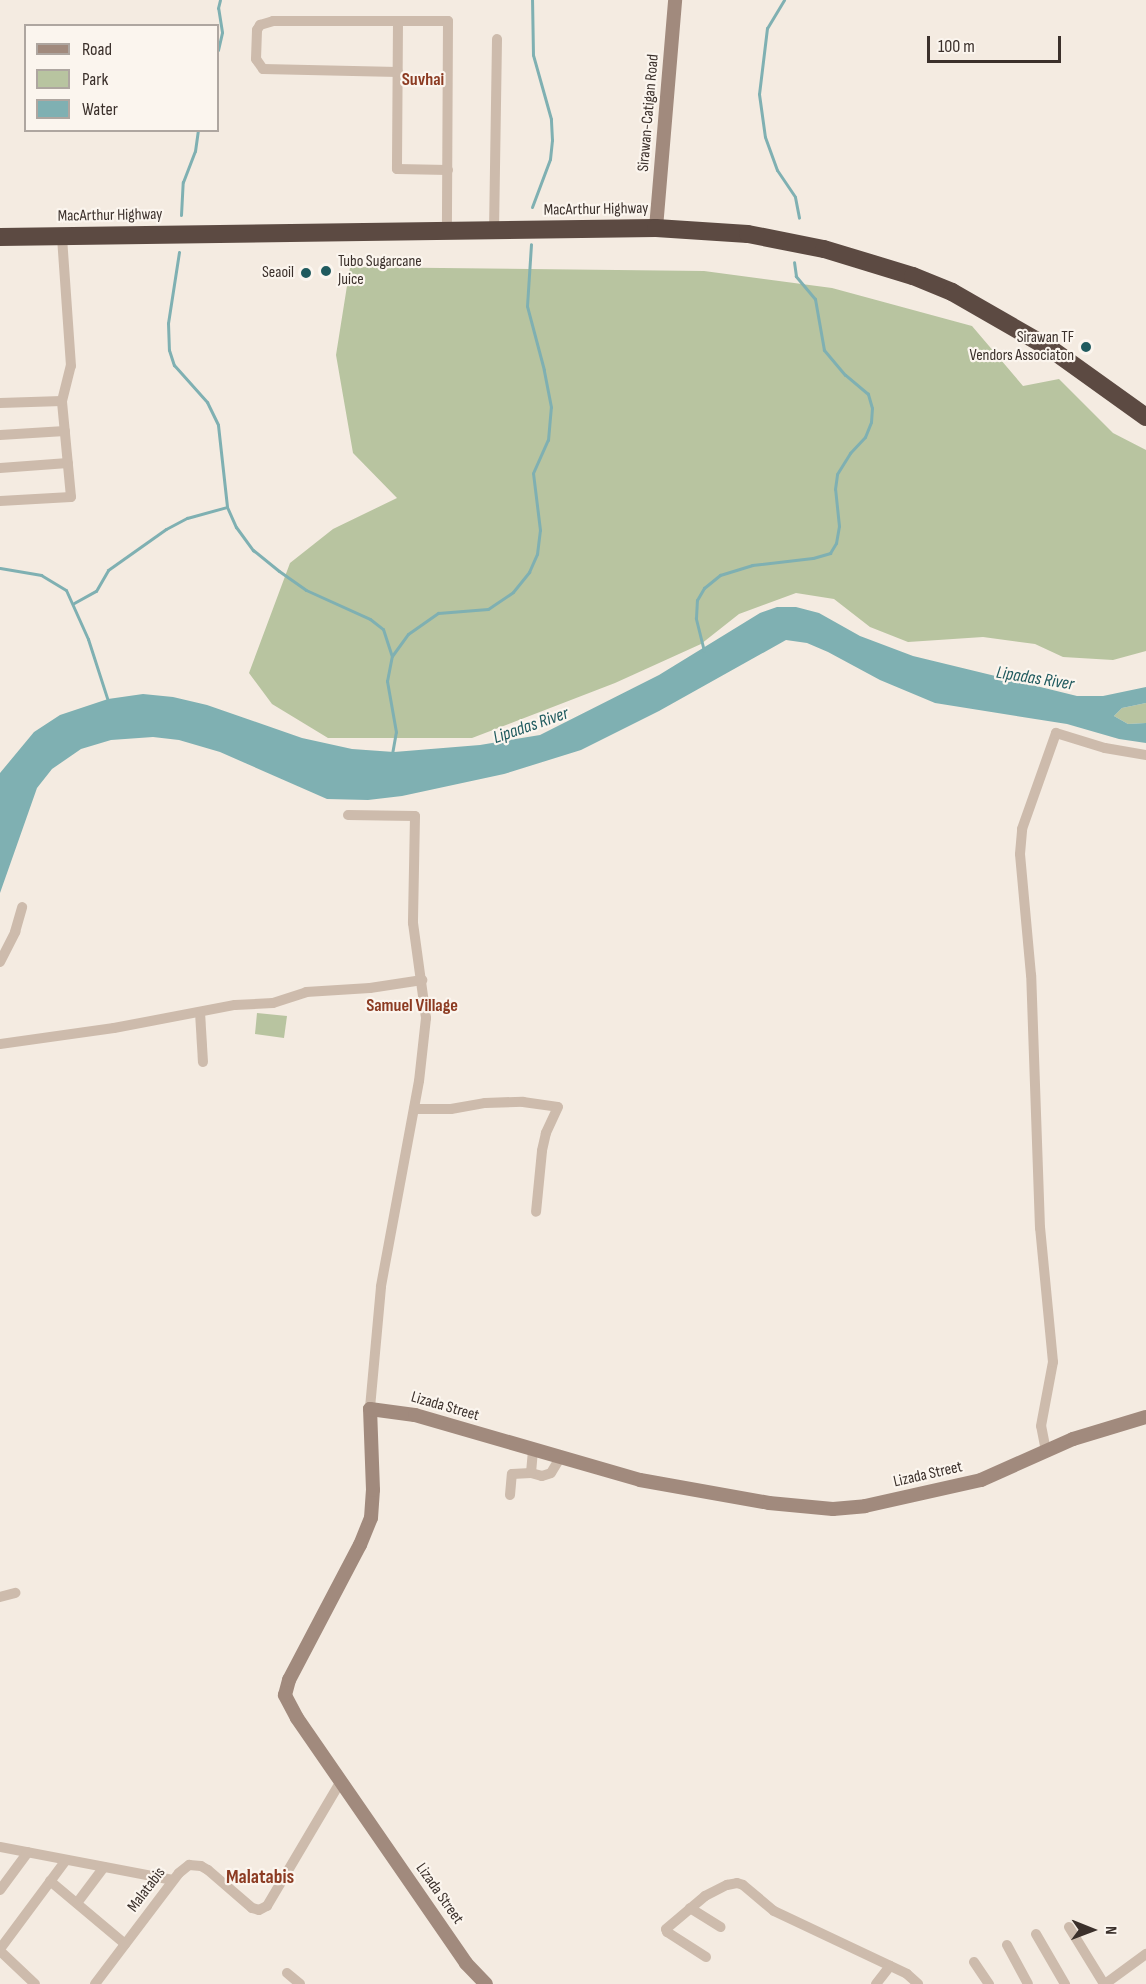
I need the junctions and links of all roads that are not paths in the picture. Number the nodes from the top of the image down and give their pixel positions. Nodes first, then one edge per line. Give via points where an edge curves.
1 (675, 0) edge
2 (399, 21) junction
3 (497, 39) dead end
4 (398, 72) junction
5 (448, 170) junction
6 (656, 228) junction
7 (447, 231) junction
8 (494, 231) junction
9 (0, 237) edge
10 (62, 237) junction
11 (62, 402) junction
12 (0, 403) edge
13 (1146, 417) edge
14 (65, 431) junction
15 (0, 435) edge
16 (68, 463) junction
17 (0, 468) edge
18 (0, 501) edge
19 (1146, 755) edge
20 (348, 815) dead end
21 (22, 907) dead end
22 (0, 962) edge
23 (422, 980) junction
24 (200, 1012) junction
25 (0, 1044) edge
26 (203, 1062) dead end
27 (414, 1109) junction
28 (536, 1212) dead end
29 (370, 1409) junction
30 (1146, 1417) edge
31 (533, 1450) junction
32 (1046, 1451) junction
33 (560, 1458) junction
34 (531, 1473) junction
35 (510, 1496) dead end
36 (15, 1593) dead end
37 (0, 1597) edge
38 (341, 1781) junction
39 (0, 1847) edge
40 (28, 1852) junction
41 (66, 1860) junction
42 (104, 1867) junction
43 (173, 1880) junction
44 (50, 1881) junction
45 (0, 1890) edge
46 (76, 1903) junction
47 (690, 1908) junction
48 (720, 1927) dead end
49 (1070, 1927) dead end
50 (1036, 1934) dead end
51 (125, 1944) junction
52 (1006, 1945) dead end
53 (0, 1950) edge
54 (1146, 1954) edge
55 (706, 1957) dead end
56 (974, 1962) dead end
57 (890, 1966) junction
58 (287, 1973) dead end
59 (35, 1984) edge
60 (95, 1984) edge
61 (300, 1984) edge
62 (486, 1984) edge
63 (876, 1984) edge
64 (918, 1984) edge
65 (988, 1984) edge
66 (1028, 1984) edge
67 (1065, 1984) edge
68 (1104, 1984) edge

1 - 6 street, Sirawan-Catigan Road
2 - 4 street
2 - 4 street via 265,22 257,30 256,58 259,66 269,70
2 - 5 street via 448,21
3 - 8 street
4 - 5 street via 397,169
5 - 7 street
6 - 8 highway, MacArthur Highway
6 - 13 highway, MacArthur Highway via 712,230 783,240 913,276 1019,329
7 - 8 highway, MacArthur Highway
7 - 10 highway, MacArthur Highway
9 - 10 highway, MacArthur Highway
10 - 11 street via 71,366
11 - 12 street
11 - 14 street
14 - 15 street
14 - 16 street
16 - 17 street
16 - 18 street via 72,498
19 - 32 street via 1056,733 1020,841 1031,975 1040,1228 1053,1362 1041,1426
20 - 23 street via 415,816 413,923
21 - 22 street
23 - 24 street via 306,992 273,1002
23 - 27 street via 426,1034
24 - 25 street
24 - 26 street
27 - 28 street via 523,1102 558,1107 542,1151
27 - 29 street via 381,1287
29 - 31 street, Lizada Street via 415,1415
29 - 38 street, Lizada Street via 371,1518 285,1695
30 - 32 street, Lizada Street
31 - 33 street, Lizada Street
31 - 34 street
32 - 33 street, Lizada Street via 981,1480 865,1506 833,1509 800,1508 640,1480
33 - 34 street via 551,1473
34 - 35 street via 512,1474
36 - 37 street
38 - 43 street, Malatabis via 263,1909 252,1908 201,1866 183,1868
38 - 62 street, Lizada Street via 466,1963
39 - 40 street
40 - 41 street
40 - 45 street
41 - 42 street
41 - 44 street
42 - 43 street
42 - 46 street
43 - 51 street, Malatabis
44 - 46 street
44 - 53 street
46 - 51 street
47 - 48 street
47 - 55 street via 668,1924 667,1932
47 - 57 street via 726,1885 743,1885 774,1911
49 - 68 street
50 - 67 street
51 - 60 street, Malatabis
52 - 66 street
53 - 59 street
54 - 68 street
56 - 65 street
57 - 63 street
57 - 64 street
58 - 61 street

